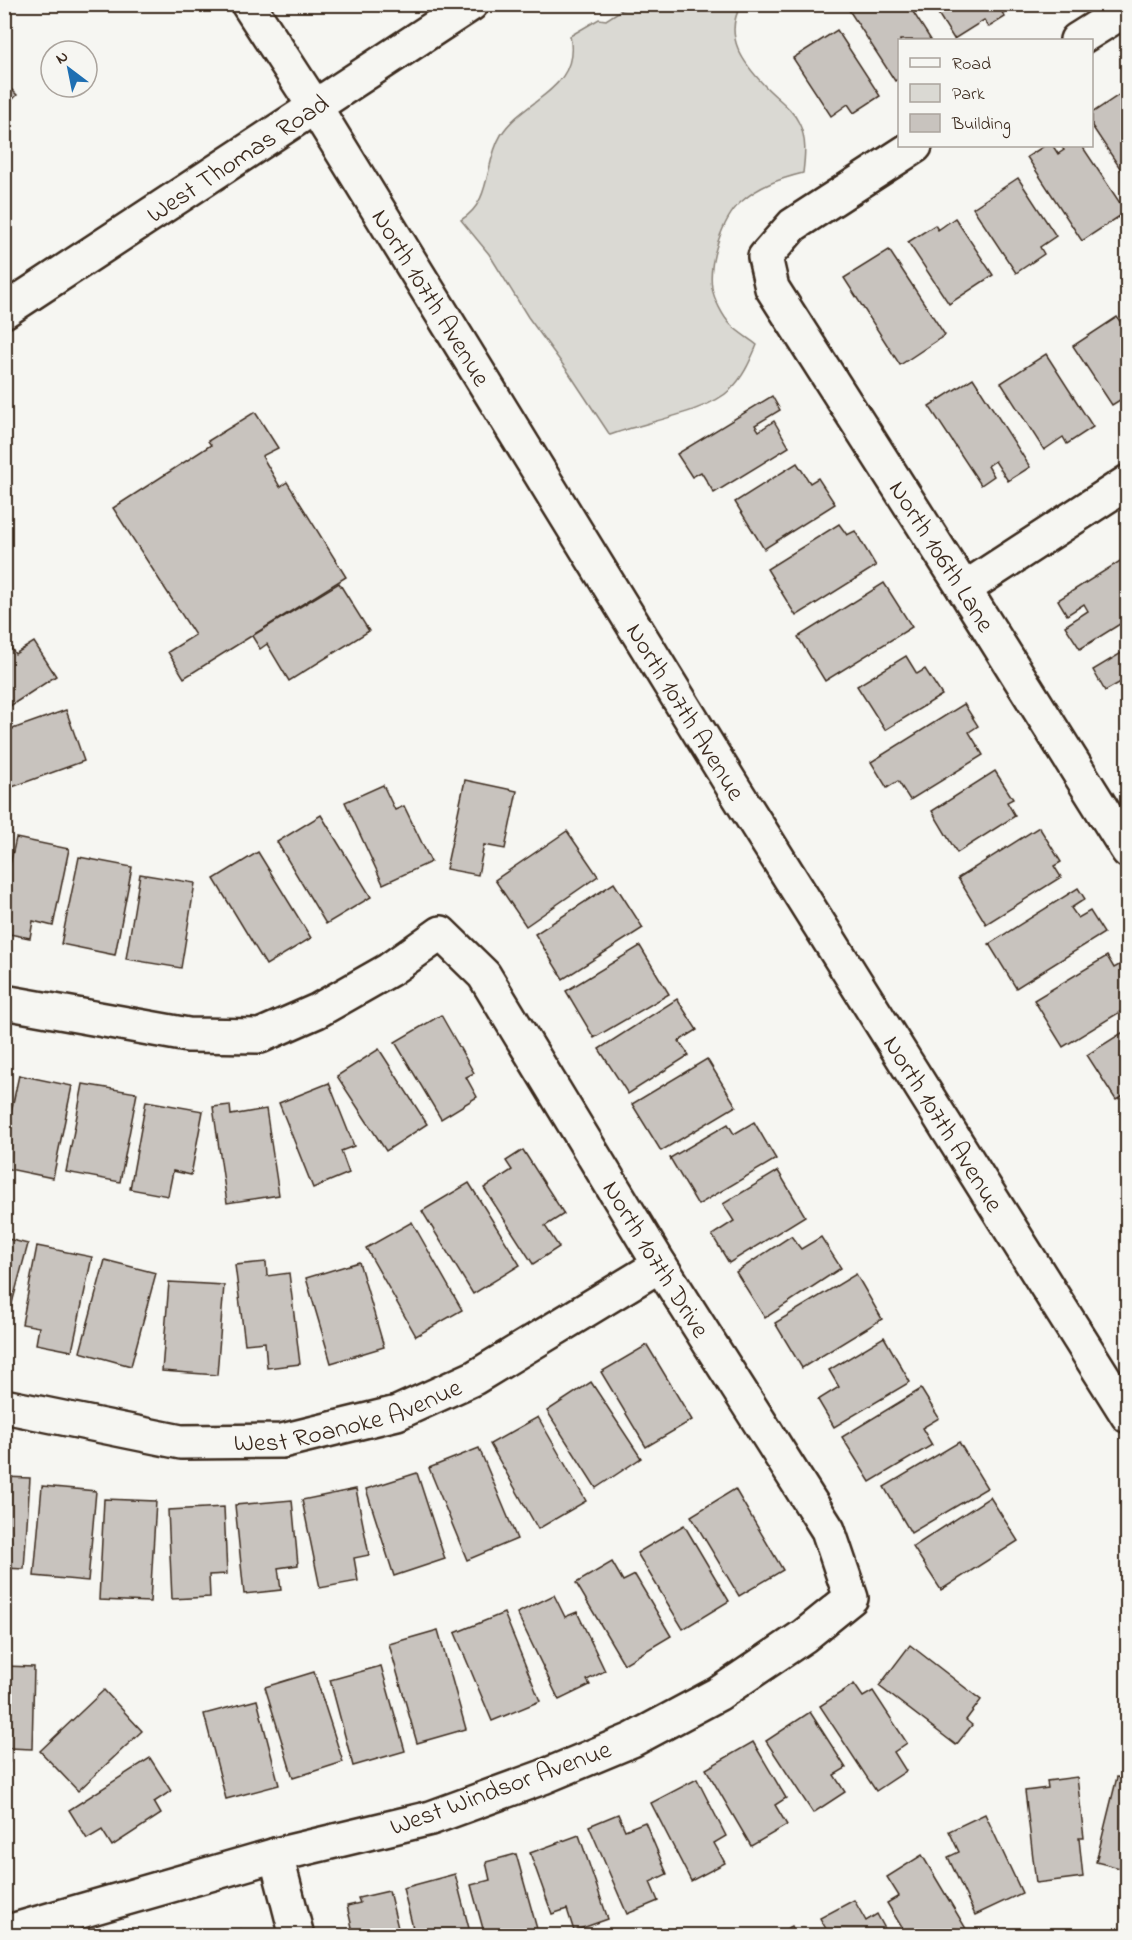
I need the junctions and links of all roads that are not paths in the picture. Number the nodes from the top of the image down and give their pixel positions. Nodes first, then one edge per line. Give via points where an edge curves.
1 (248, 4) edge
2 (471, 4) edge
3 (1128, 8) edge
4 (1079, 39) edge
5 (315, 107) junction
6 (913, 147) edge
7 (4, 310) edge
8 (1128, 482) edge
9 (964, 589) junction
10 (1128, 851) edge
11 (4, 1002) edge
12 (660, 1265) junction
13 (4, 1406) edge
14 (1128, 1416) edge
15 (851, 1599) joint
16 (276, 1855) junction
17 (7, 1924) edge
18 (297, 1935) edge

1 - 5 street, North 107th Avenue
2 - 5 street, West Thomas Road
3 - 4 street
5 - 7 street, West Thomas Road
5 - 14 street, North 107th Avenue via 733,787
6 - 9 street, North 106th Lane via 793,225 765,257 772,288
8 - 9 street
9 - 10 street, North 106th Lane
11 - 12 street, North 107th Drive via 188,1035 260,1036 316,1011 389,970 441,933 484,975
12 - 13 street, West Roanoke Avenue via 474,1378 397,1413 282,1441 181,1442
12 - 15 street, North 107th Drive via 828,1530
15 - 16 street, West Windsor Avenue via 718,1694 632,1740 431,1818
16 - 17 street, West Windsor Avenue
16 - 18 street

